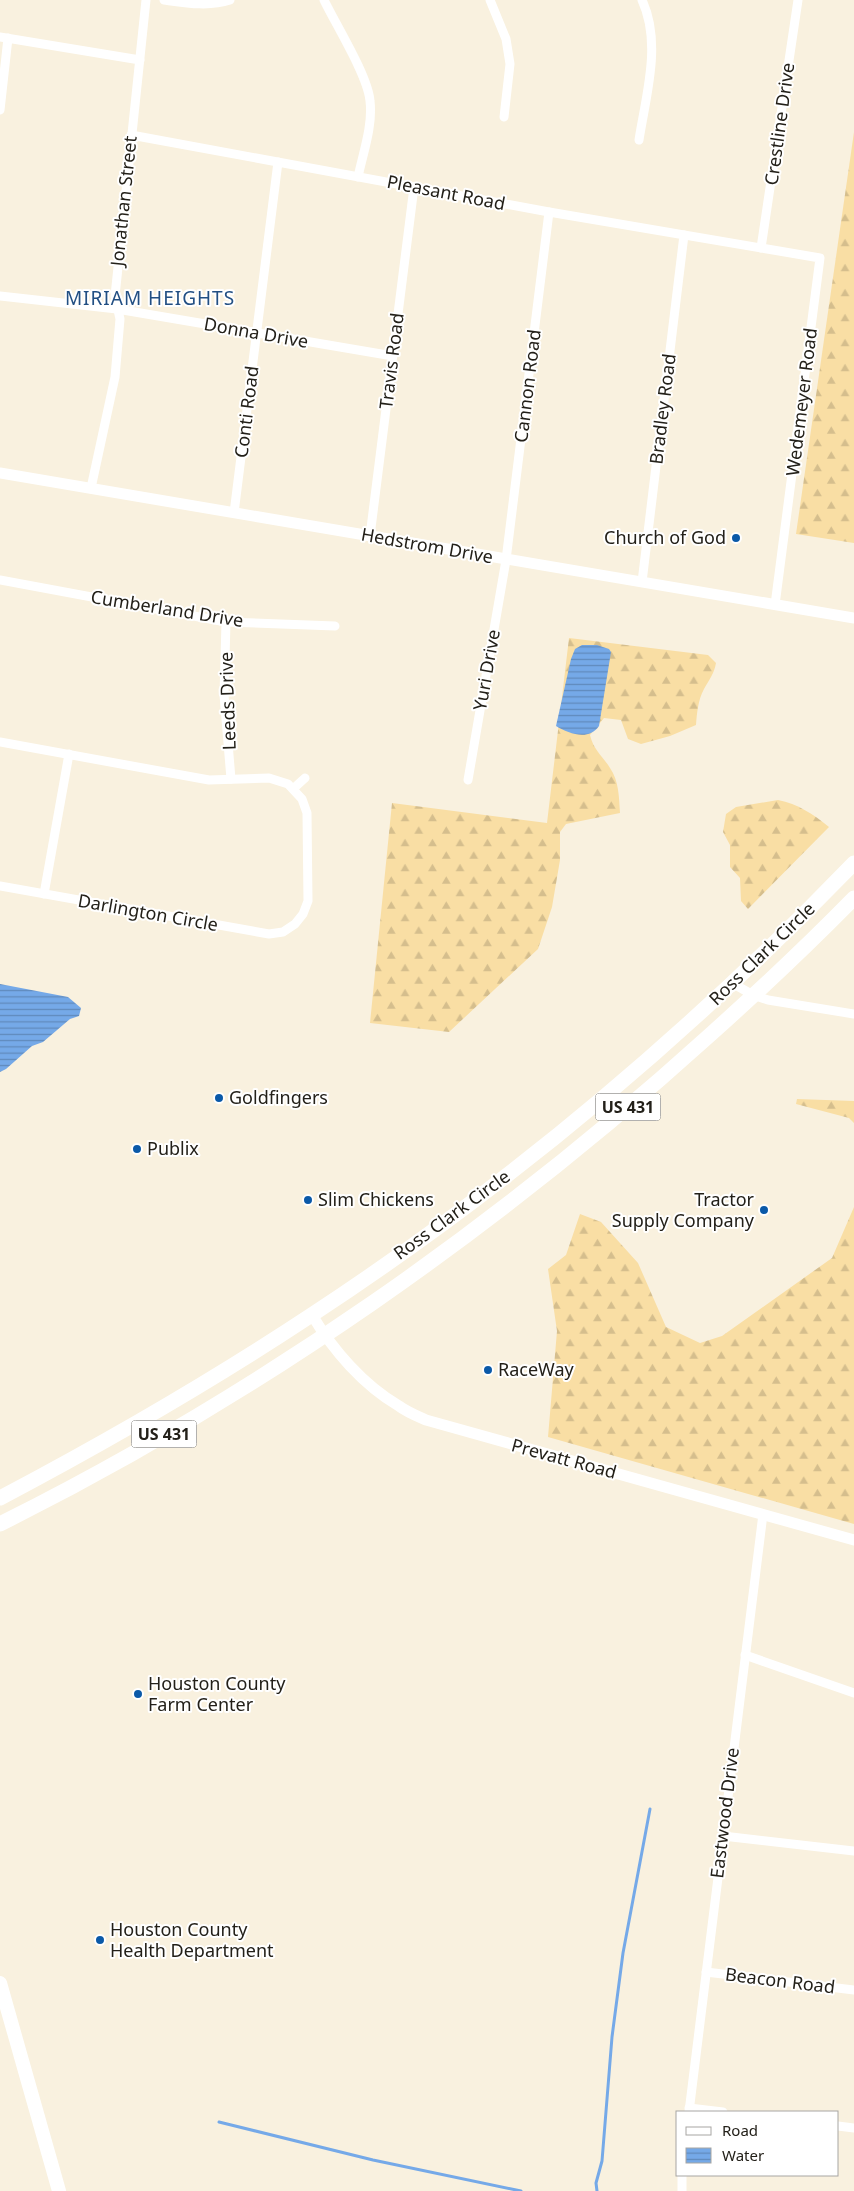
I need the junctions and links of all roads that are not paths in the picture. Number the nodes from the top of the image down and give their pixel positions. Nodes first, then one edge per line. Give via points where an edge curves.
1 (146, 0) edge
2 (164, 0) edge
3 (230, 0) edge
4 (324, 0) edge
5 (490, 0) edge
6 (642, 0) edge
7 (798, 0) edge
8 (4, 37) edge
9 (140, 60) junction
10 (0, 110) edge
11 (504, 117) dead end
12 (131, 135) junction
13 (639, 140) dead end
14 (278, 162) junction
15 (358, 177) junction
16 (414, 187) junction
17 (549, 212) junction
18 (684, 236) junction
19 (761, 248) junction
20 (0, 296) edge
21 (117, 309) junction
22 (257, 333) junction
23 (393, 356) junction
24 (0, 473) edge
25 (91, 488) junction
26 (234, 513) junction
27 (370, 536) junction
28 (506, 560) junction
29 (0, 580) edge
30 (642, 582) junction
31 (775, 605) junction
32 (854, 618) edge
33 (226, 622) junction
34 (335, 626) dead end
35 (0, 742) edge
36 (69, 754) junction
37 (305, 778) dead end
38 (232, 779) junction
39 (468, 780) dead end
40 (294, 788) junction
41 (854, 863) edge
42 (0, 886) edge
43 (44, 894) junction
44 (854, 898) edge
45 (295, 924) junction
46 (302, 932) dead end
47 (732, 984) junction
48 (753, 995) junction
49 (854, 1014) edge
50 (550, 1141) junction
51 (566, 1158) junction
52 (312, 1315) junction
53 (324, 1335) junction
54 (206, 1382) junction
55 (206, 1409) junction
56 (0, 1498) edge
57 (763, 1514) junction
58 (0, 1524) edge
59 (854, 1540) edge
60 (745, 1655) junction
61 (854, 1693) edge
62 (722, 1836) junction
63 (854, 1851) edge
64 (706, 1972) junction
65 (0, 1983) edge
66 (854, 1990) edge
67 (2, 1998) edge
68 (689, 2110) edge
69 (706, 2111) edge
70 (839, 2126) edge
71 (854, 2128) edge
72 (682, 2176) edge
73 (60, 2191) edge
74 (682, 2191) edge

1 - 9 street, Jonathan Street
2 - 3 street via 196,4
4 - 15 street via 365,81 370,100
5 - 11 street via 506,39 510,64
6 - 13 street via 651,34 651,57
7 - 19 street, Crestline Drive
8 - 9 street
8 - 10 street
9 - 12 street, Jonathan Street
12 - 14 street, Pleasant Road
12 - 21 street, Jonathan Street via 115,296
14 - 15 street, Pleasant Road
14 - 22 street, Conti Road
15 - 16 street, Pleasant Road
16 - 17 street, Pleasant Road
16 - 23 street, Travis Road
17 - 18 street, Pleasant Road
17 - 28 street, Cannon Road
18 - 19 street, Pleasant Road
18 - 30 street, Bradley Road
19 - 31 street, Wedemeyer Road via 820,258
20 - 21 street, Donna Drive
21 - 22 street, Donna Drive
21 - 25 street, Jonathan Street via 120,318 115,377
22 - 23 street, Donna Drive
22 - 26 street, Conti Road
23 - 27 street, Travis Road
24 - 25 street, Hedstrom Drive
25 - 26 street, Hedstrom Drive
26 - 27 street, Hedstrom Drive
27 - 28 street, Hedstrom Drive
28 - 30 street, Hedstrom Drive
28 - 39 street, Yuri Drive
29 - 33 street, Cumberland Drive
30 - 31 street, Hedstrom Drive
31 - 32 street, Hedstrom Drive
33 - 34 street, Cumberland Drive
33 - 38 street, Leeds Drive via 224,695
35 - 36 street
36 - 38 street via 209,780
36 - 43 street
37 - 40 street
38 - 40 street via 276,779
40 - 45 street via 306,812 309,894 306,908
41 - 47 highway, Ross Clark Circle / US 431
42 - 43 street, Darlington Circle
43 - 45 street, Darlington Circle via 262,934 283,932
44 - 48 highway, Ross Clark Circle / US 431
45 - 46 street
47 - 48 street
47 - 50 highway, Ross Clark Circle / US 431
48 - 49 street
48 - 51 highway, Ross Clark Circle / US 431 via 657,1082
50 - 51 highway
50 - 52 highway, Ross Clark Circle / US 431
51 - 53 highway, Ross Clark Circle / US 431 via 422,1268
52 - 53 street, Prevatt Road
52 - 54 highway, Ross Clark Circle / US 431
53 - 55 highway, Ross Clark Circle / US 431
53 - 57 street, Prevatt Road via 370,1385 398,1406 426,1420
54 - 55 highway via 200,1396
54 - 56 highway, Ross Clark Circle / US 431 via 109,1440
55 - 58 highway, Ross Clark Circle / US 431 via 81,1482
57 - 59 street, Prevatt Road
57 - 60 street, Eastwood Drive
60 - 61 street
60 - 62 street, Eastwood Drive
62 - 63 street
62 - 64 street, Eastwood Drive
64 - 66 street, Beacon Road
64 - 68 street, Eastwood Drive
65 - 67 main road
67 - 73 main road
68 - 69 street
70 - 71 street
72 - 74 street

